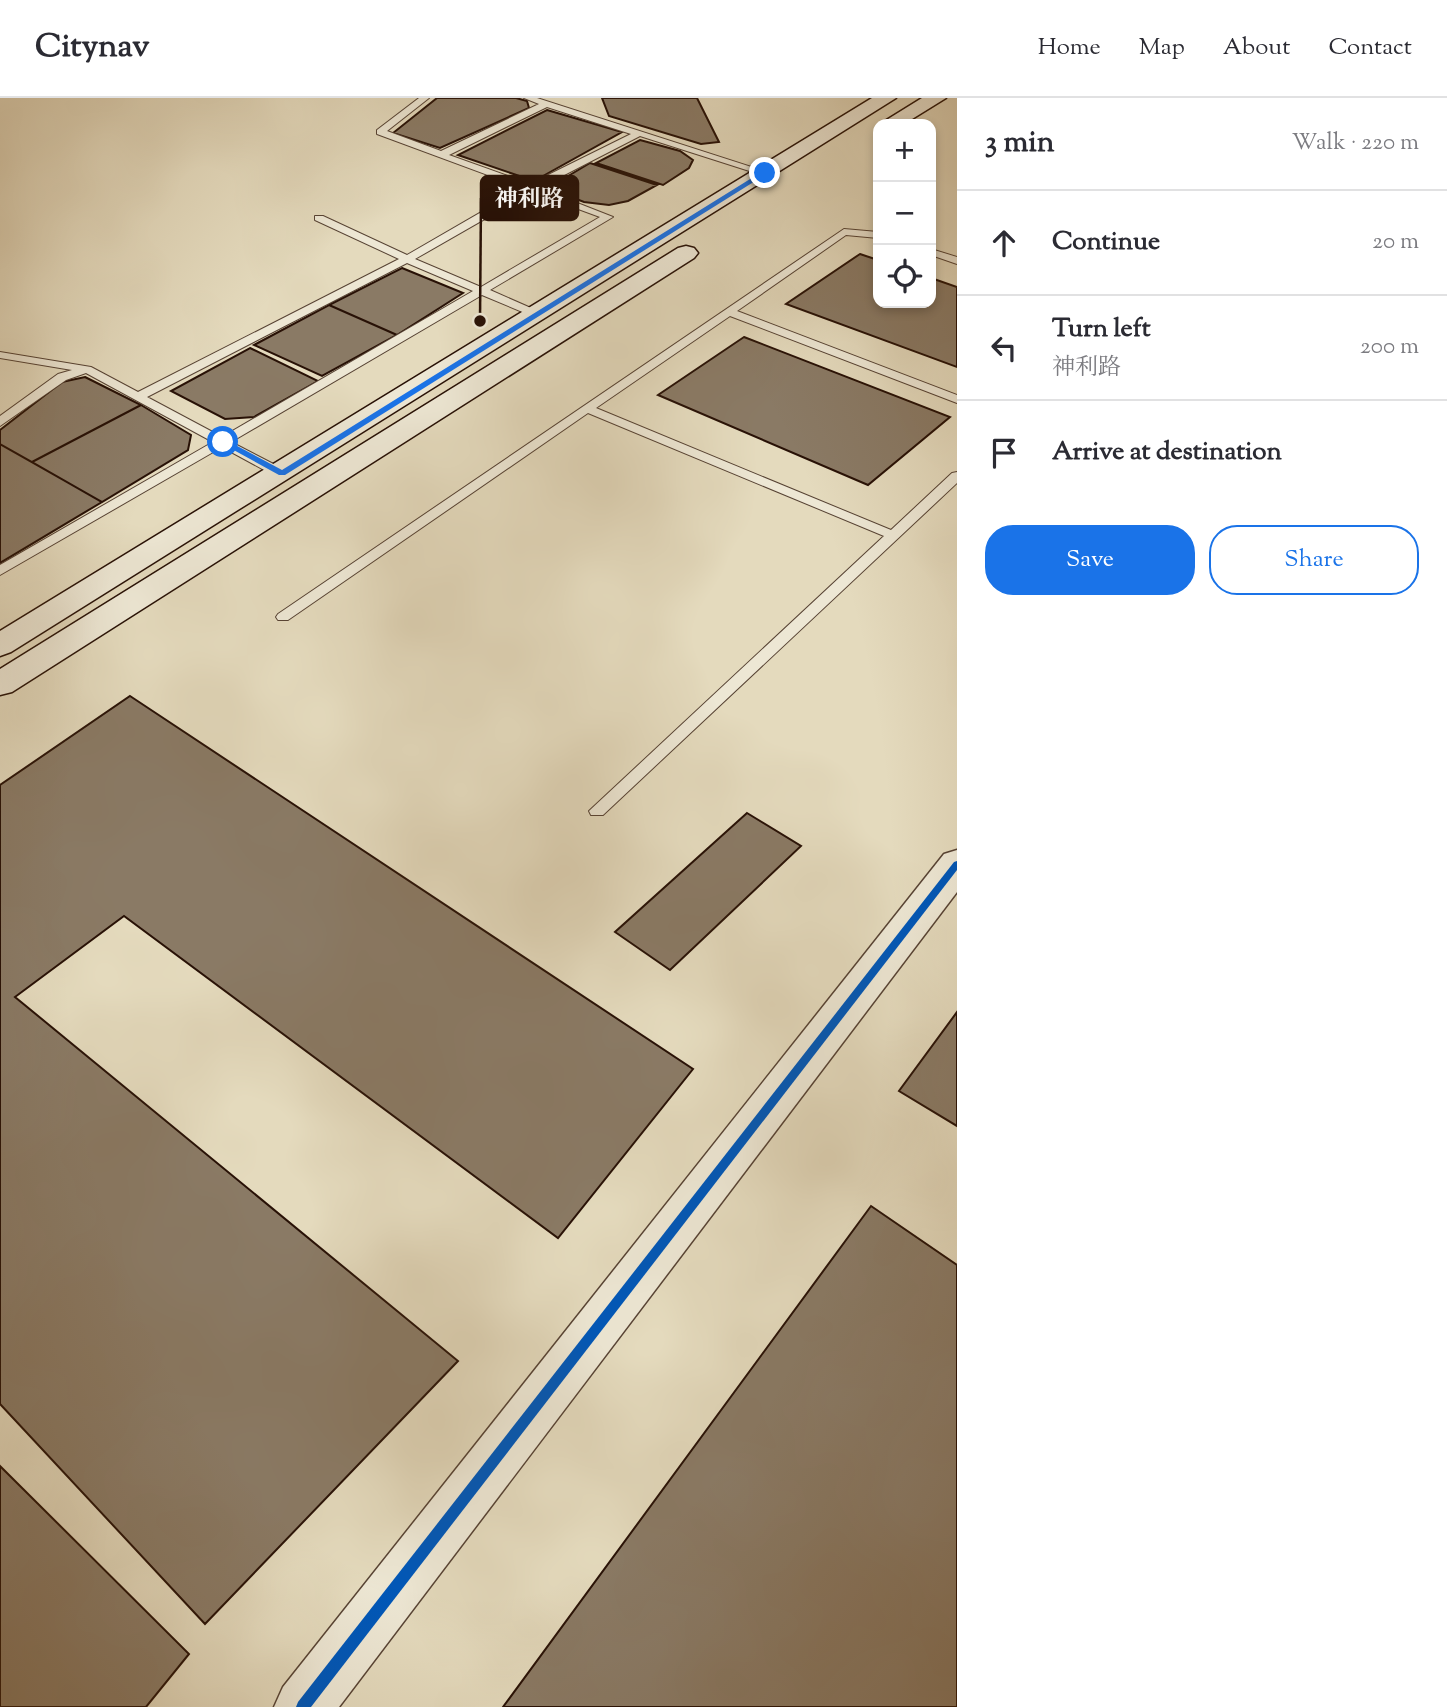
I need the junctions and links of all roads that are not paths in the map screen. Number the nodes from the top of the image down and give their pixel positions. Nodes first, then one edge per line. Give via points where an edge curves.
1 (425, 98) edge
2 (528, 98) edge
3 (886, 98) edge
4 (930, 101) edge
5 (546, 104) junction
6 (899, 119) edge
7 (639, 133) junction
8 (873, 135) edge
9 (441, 155) junction
10 (831, 161) dead end
11 (765, 173) junction
12 (531, 188) junction
13 (319, 218) dead end
14 (873, 235) edge
15 (703, 242) dead end
16 (936, 254) edge
17 (407, 259) junction
18 (957, 261) edge
19 (482, 292) junction
20 (728, 311) junction
21 (536, 314) junction
22 (0, 355) edge
23 (87, 369) junction
24 (139, 396) junction
25 (957, 399) edge
26 (587, 408) junction
27 (0, 422) edge
28 (223, 442) junction
29 (282, 474) junction
30 (957, 476) edge
31 (893, 535) junction
32 (0, 571) edge
33 (283, 617) dead end
34 (0, 645) edge
35 (0, 684) edge
36 (597, 811) dead end
37 (957, 864) edge
38 (303, 1707) edge

1 - 9 lane via 380,132
2 - 5 lane
3 - 11 main road
4 - 6 main road
5 - 7 lane
5 - 9 lane
7 - 11 lane
7 - 12 lane
8 - 10 main road
9 - 12 lane
11 - 21 main road
12 - 17 lane
12 - 19 lane via 608,217
13 - 17 lane
14 - 20 lane via 844,232
15 - 35 main road
16 - 18 lane
17 - 19 lane
17 - 24 lane
19 - 21 lane
19 - 28 lane
20 - 25 lane
20 - 26 lane
21 - 29 main road
22 - 23 lane
23 - 24 lane
23 - 27 lane via 62,377
24 - 28 lane
26 - 31 lane
26 - 33 lane
28 - 29 lane
28 - 32 lane
29 - 34 main road
30 - 31 lane
31 - 36 lane
37 - 38 main road

